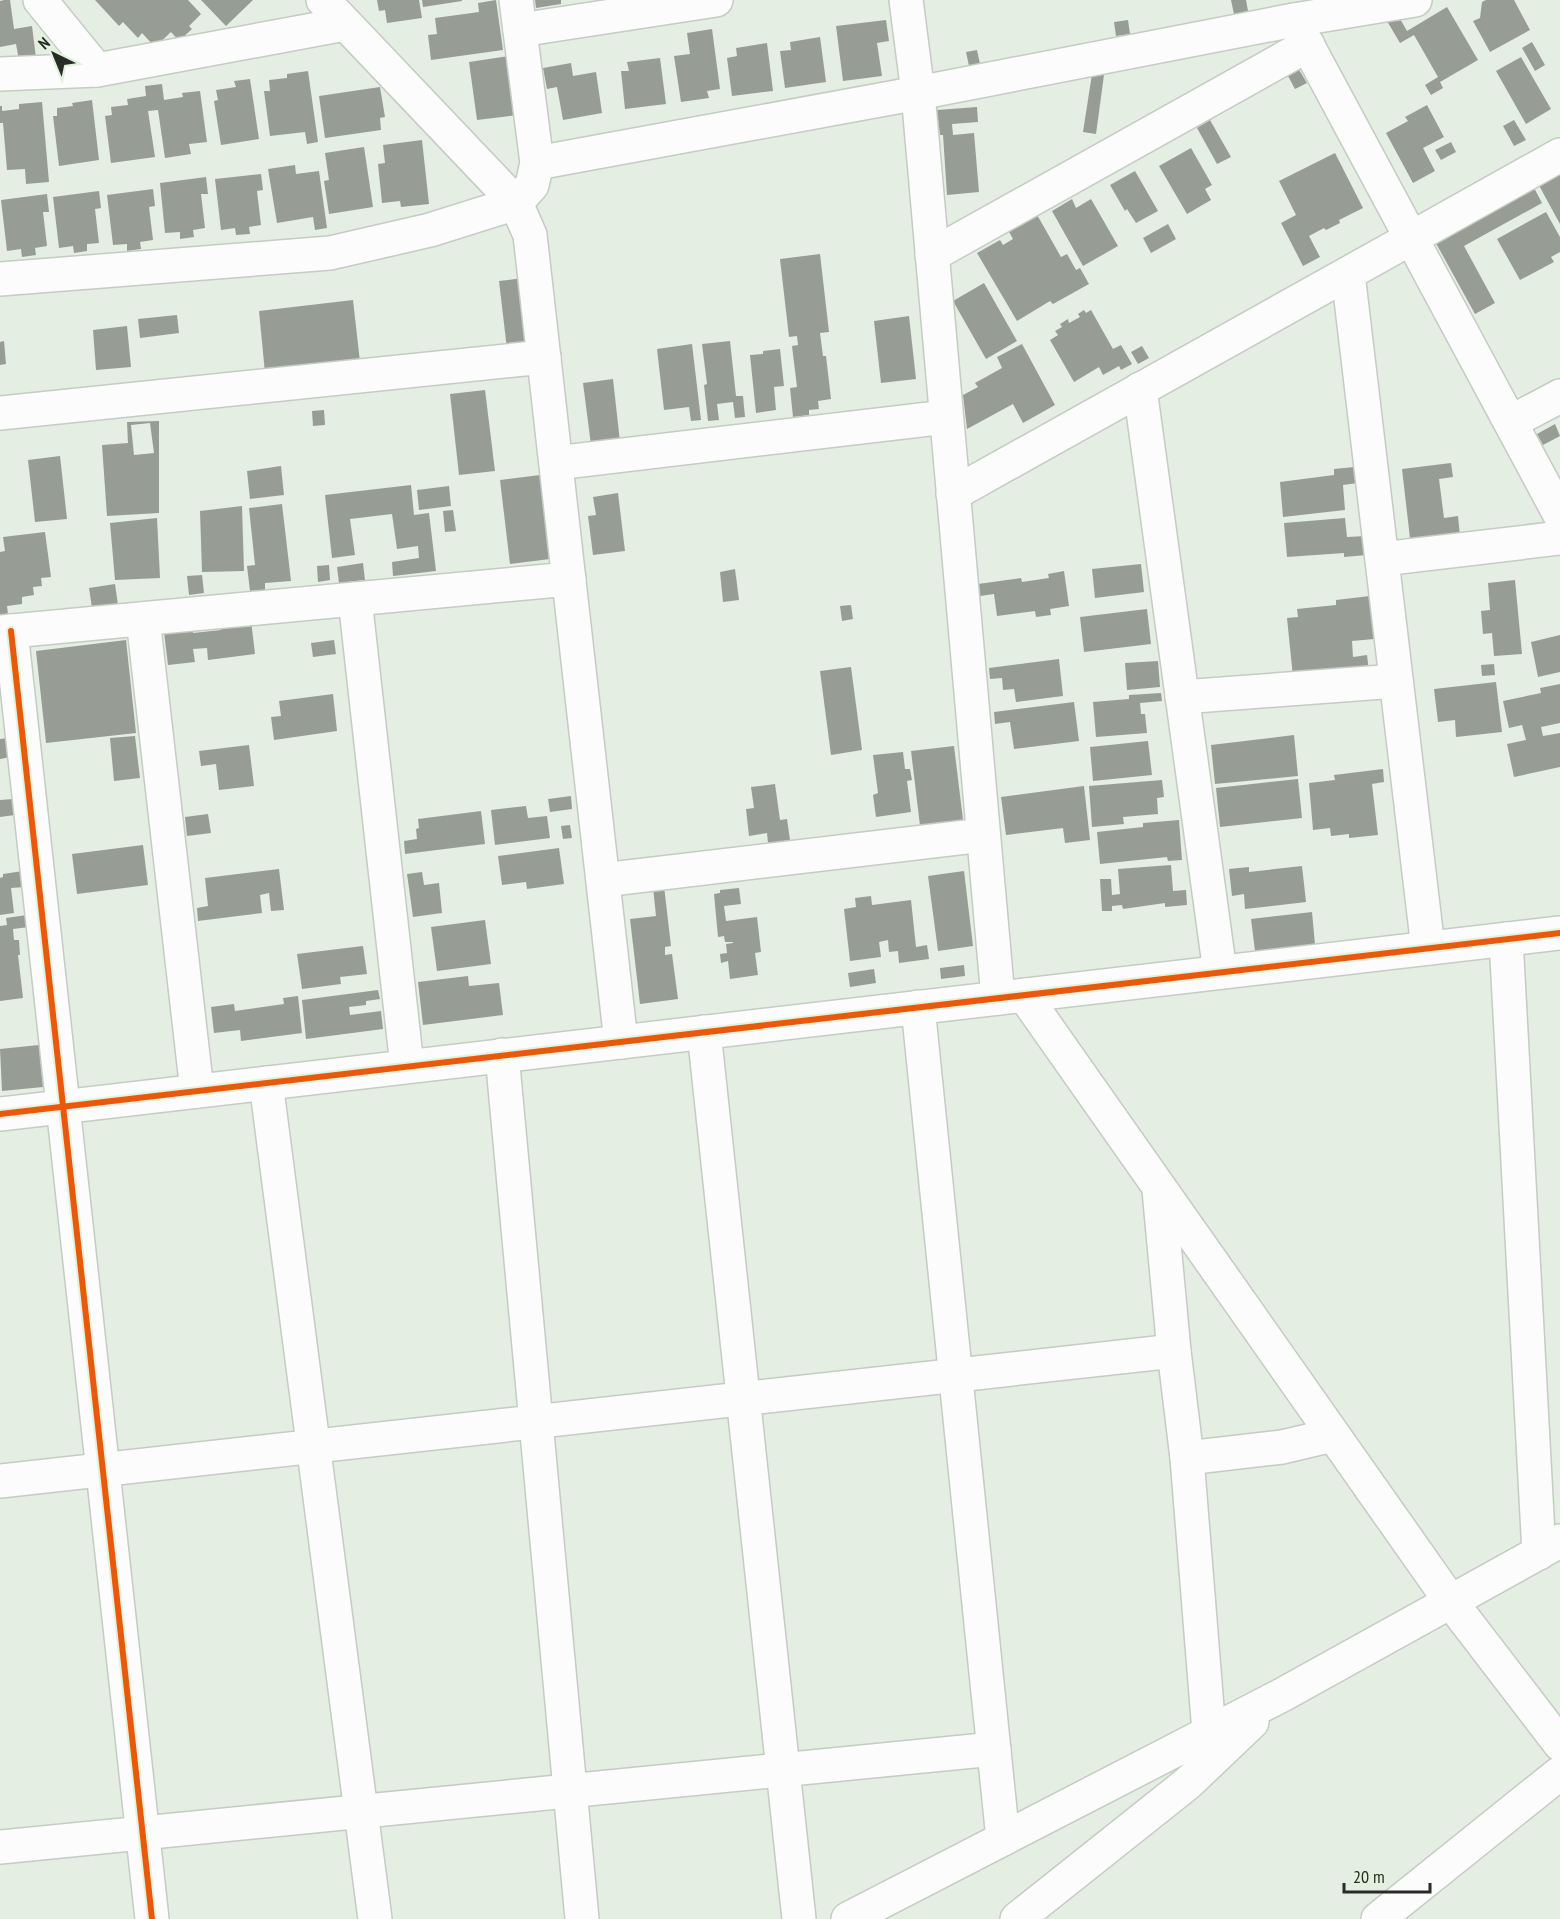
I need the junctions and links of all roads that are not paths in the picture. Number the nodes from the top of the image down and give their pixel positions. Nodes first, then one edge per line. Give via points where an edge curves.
1 (40, 0) edge
2 (323, 0) edge
3 (716, 0) edge
4 (906, 0) edge
5 (1414, 0) edge
6 (518, 15) edge
7 (345, 24) junction
8 (1301, 33) junction
9 (97, 70) junction
10 (0, 74) edge
11 (918, 93) junction
12 (1560, 155) edge
13 (537, 163) junction
14 (516, 203) junction
15 (1412, 238) junction
16 (932, 255) junction
17 (1348, 273) junction
18 (0, 279) edge
19 (544, 357) junction
20 (1140, 389) junction
21 (1560, 396) edge
22 (0, 413) edge
23 (946, 417) junction
24 (1511, 422) junction
25 (556, 463) junction
26 (953, 494) junction
27 (1560, 514) edge
28 (1560, 538) edge
29 (1382, 559) junction
30 (569, 579) junction
31 (355, 599) junction
32 (143, 619) junction
33 (5, 631) edge
34 (1396, 681) junction
35 (1182, 697) junction
36 (983, 835) junction
37 (603, 880) junction
38 (1560, 933) edge
39 (1506, 939) junction
40 (1428, 948) junction
41 (1220, 972) junction
42 (1011, 997) junction
43 (918, 1007) junction
44 (704, 1032) junction
45 (621, 1042) junction
46 (502, 1055) junction
47 (407, 1066) junction
48 (266, 1083) junction
49 (197, 1091) junction
50 (63, 1106) junction
51 (0, 1113) edge
52 (1158, 1188) junction
53 (1174, 1351) junction
54 (956, 1375) junction
55 (743, 1399) junction
56 (536, 1422) junction
57 (1333, 1435) junction
58 (313, 1446) junction
59 (1187, 1458) junction
60 (103, 1470) junction
61 (0, 1481) edge
62 (1550, 1547) edge
63 (1451, 1602) junction
64 (1282, 1695) junction
65 (1209, 1732) junction
66 (1560, 1744) edge
67 (994, 1749) junction
68 (783, 1769) junction
69 (1560, 1773) edge
70 (570, 1791) junction
71 (361, 1811) junction
72 (142, 1833) junction
73 (1003, 1839) junction
74 (0, 1847) edge
75 (152, 1919) edge
76 (375, 1919) edge
77 (582, 1919) edge
78 (799, 1919) edge
79 (848, 1919) edge
80 (1017, 1919) edge
81 (1378, 1919) edge

1 - 9 street
2 - 7 street
3 - 6 street
4 - 11 street
5 - 8 street
6 - 13 street
7 - 9 street
7 - 14 street
8 - 11 street
8 - 15 street
8 - 16 street
9 - 10 street
11 - 13 street
11 - 16 street
12 - 15 street
13 - 14 street via 532,185
14 - 18 street via 430,230 330,253
14 - 19 street via 530,235
15 - 17 street
15 - 24 street
16 - 23 street
17 - 20 street
17 - 29 street
19 - 22 street
19 - 25 street
20 - 26 street
20 - 35 street
21 - 24 street
23 - 25 street
23 - 26 street
24 - 27 street
25 - 30 street
26 - 36 street
28 - 29 street
29 - 34 street
30 - 31 street
30 - 37 street
31 - 32 street
31 - 47 street
32 - 33 street
32 - 49 street
33 - 50 street
34 - 35 street
34 - 40 street
35 - 41 street
36 - 37 street
36 - 42 street
37 - 45 street
38 - 39 street
39 - 40 street
39 - 62 street
40 - 41 street
41 - 42 street
42 - 43 street
42 - 52 street
43 - 44 street
43 - 54 street
44 - 45 street
44 - 55 street
45 - 46 street
46 - 47 street
46 - 56 street
47 - 48 street
48 - 49 street
48 - 58 street
49 - 50 street
50 - 51 street
50 - 60 street
52 - 53 street
52 - 57 street
53 - 54 street
53 - 59 street
54 - 55 street
54 - 67 street
55 - 56 street
55 - 68 street
56 - 58 street
56 - 70 street
57 - 59 street via 1282,1447
57 - 63 street
58 - 60 street
58 - 71 street
59 - 65 street
60 - 61 street
60 - 72 street
62 - 63 street
63 - 64 street
63 - 66 street
64 - 65 street
64 - 80 street via 1188,1783
65 - 73 street
67 - 68 street
67 - 73 street
68 - 70 street
68 - 78 street
69 - 81 street
70 - 71 street
70 - 77 street
71 - 72 street
71 - 76 street
72 - 74 street
72 - 75 street
73 - 79 street

